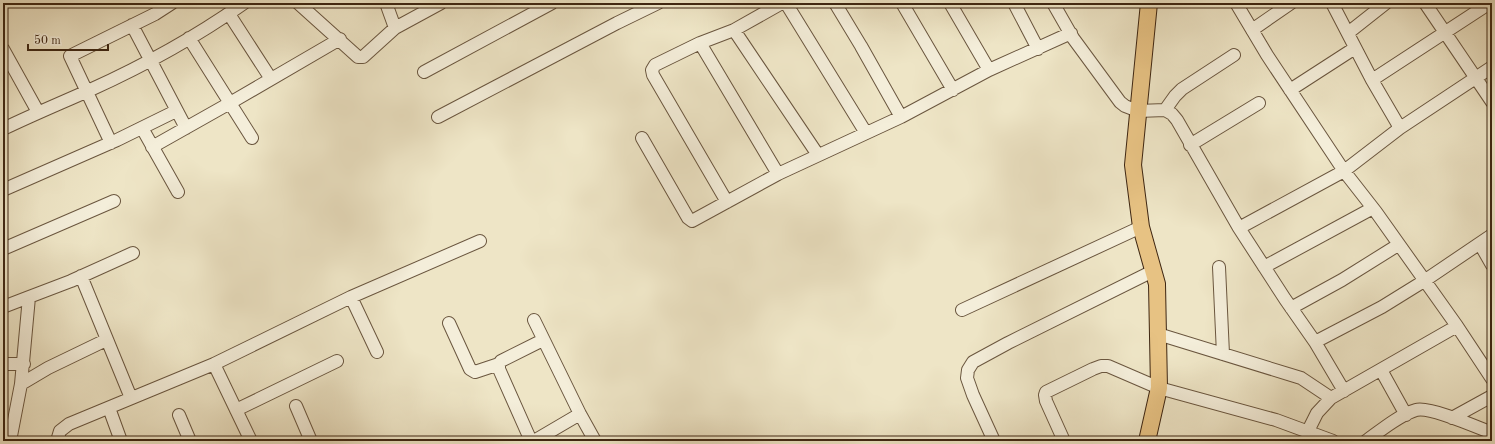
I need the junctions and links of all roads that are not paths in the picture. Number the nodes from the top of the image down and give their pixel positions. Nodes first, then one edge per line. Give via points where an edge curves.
1 (172, 3) edge
2 (244, 3) edge
3 (298, 3) edge
4 (386, 3) edge
5 (441, 3) edge
6 (552, 3) edge
7 (658, 3) edge
8 (782, 3) edge
9 (786, 3) edge
10 (835, 3) edge
11 (902, 3) edge
12 (950, 3) edge
13 (1014, 3) edge
14 (1053, 3) edge
15 (1149, 3) edge
16 (1236, 3) edge
17 (1291, 3) edge
18 (1332, 3) edge
19 (1386, 3) edge
20 (1425, 3) edge
21 (1490, 3) edge
22 (229, 14) junction
23 (132, 25) junction
24 (734, 30) junction
25 (1252, 30) junction
26 (1444, 32) junction
27 (389, 33) junction
28 (1071, 33) junction
29 (1348, 33) junction
30 (189, 38) junction
31 (340, 39) junction
32 (700, 43) junction
33 (1355, 48) junction
34 (3, 49) edge
35 (1038, 49) junction
36 (1234, 55) dead end
37 (150, 60) junction
38 (1492, 67) edge
39 (989, 70) junction
40 (8, 71) edge
41 (424, 72) dead end
42 (271, 79) junction
43 (1475, 79) junction
44 (1372, 80) junction
45 (953, 90) junction
46 (1290, 90) junction
47 (86, 92) junction
48 (1492, 102) edge
49 (1259, 103) dead end
50 (230, 104) junction
51 (1165, 110) junction
52 (176, 111) junction
53 (1138, 111) junction
54 (38, 112) junction
55 (438, 117) dead end
56 (901, 117) junction
57 (142, 128) junction
58 (186, 128) junction
59 (1400, 128) junction
60 (3, 129) edge
61 (866, 133) junction
62 (252, 138) dead end
63 (642, 138) dead end
64 (111, 143) junction
65 (1190, 145) junction
66 (152, 147) junction
67 (818, 155) junction
68 (1344, 171) junction
69 (778, 174) junction
70 (3, 190) edge
71 (178, 192) dead end
72 (114, 201) dead end
73 (728, 202) junction
74 (1372, 208) junction
75 (1140, 227) junction
76 (1239, 228) junction
77 (1492, 235) edge
78 (480, 241) dead end
79 (1480, 244) junction
80 (1398, 245) junction
81 (3, 249) edge
82 (133, 253) dead end
83 (1492, 265) edge
84 (1219, 267) dead end
85 (1264, 267) junction
86 (1153, 271) junction
87 (81, 276) junction
88 (1424, 281) junction
89 (29, 297) junction
90 (351, 297) junction
91 (3, 307) edge
92 (1291, 308) junction
93 (962, 310) dead end
94 (534, 320) dead end
95 (449, 323) dead end
96 (1456, 326) junction
97 (1158, 334) junction
98 (106, 340) junction
99 (543, 340) junction
100 (1315, 342) junction
101 (377, 352) dead end
102 (1223, 354) junction
103 (337, 361) dead end
104 (3, 364) edge
105 (24, 364) junction
106 (214, 364) junction
107 (499, 364) junction
108 (1381, 370) junction
109 (1492, 379) edge
110 (21, 384) junction
111 (1159, 388) junction
112 (1344, 391) junction
113 (1492, 396) edge
114 (131, 398) junction
115 (1331, 398) junction
116 (296, 406) dead end
117 (109, 408) junction
118 (236, 410) junction
119 (580, 414) junction
120 (179, 415) dead end
121 (1406, 415) junction
122 (1452, 418) junction
123 (1308, 431) junction
124 (1492, 433) edge
125 (10, 441) edge
126 (57, 441) edge
127 (121, 441) edge
128 (190, 441) edge
129 (251, 441) edge
130 (311, 441) edge
131 (532, 441) edge
132 (595, 441) edge
133 (994, 441) edge
134 (1064, 441) edge
135 (1147, 441) edge
136 (1333, 441) edge
137 (1366, 441) edge

1 - 23 street
2 - 22 street
3 - 31 street
4 - 27 street
5 - 27 street
6 - 41 street
7 - 55 street
8 - 24 street
9 - 61 street
10 - 56 street
11 - 45 street
12 - 39 street
13 - 35 street
14 - 28 street
15 - 53 main road
16 - 25 street
17 - 25 street
18 - 29 street
19 - 29 street
20 - 26 street
21 - 26 street
22 - 30 street
22 - 42 street
23 - 37 street
23 - 47 street via 70,56
24 - 32 street
24 - 67 street
25 - 46 street
26 - 43 street
26 - 44 street
27 - 31 street via 363,57 358,57
28 - 35 street
28 - 53 street via 1116,98 1125,106
29 - 33 street
30 - 37 street
30 - 50 street
31 - 42 street
32 - 69 street
32 - 73 street via 655,65 652,70
33 - 44 street
33 - 46 street
34 - 40 street
35 - 39 street
36 - 51 street via 1182,89
37 - 47 street
37 - 52 street
38 - 43 street
39 - 45 street
40 - 54 street
42 - 50 street
43 - 48 street
43 - 59 street
44 - 59 street
45 - 56 street
46 - 68 street
47 - 54 street
47 - 64 street
49 - 65 street
50 - 58 street
50 - 62 street
51 - 53 street
51 - 65 street via 1177,120
52 - 57 street
52 - 58 street
53 - 75 main road via 1133,165
54 - 60 street
56 - 61 street
57 - 64 street
57 - 66 street
58 - 66 street
59 - 68 street
61 - 67 street
63 - 73 street via 690,220 695,221
64 - 70 street
65 - 76 street
66 - 71 street
67 - 69 street
68 - 74 street
68 - 76 street
69 - 73 street
72 - 81 street
74 - 80 street
74 - 85 street
75 - 86 main road
75 - 93 street
76 - 85 street
77 - 79 street
78 - 90 street
79 - 83 street
79 - 88 street
80 - 88 street
80 - 92 street
82 - 87 street
84 - 102 street
85 - 92 street
86 - 97 main road
86 - 133 street via 973,362 967,378
87 - 89 street
87 - 98 street
88 - 96 street
88 - 100 street via 1382,307
89 - 91 street
89 - 105 street
90 - 101 street
90 - 106 street
92 - 100 street
94 - 99 street
95 - 107 street via 470,369 475,372
96 - 108 street
96 - 109 street
97 - 102 street
97 - 111 main road
98 - 110 street
98 - 114 street
99 - 107 street
99 - 119 street
100 - 112 street
102 - 115 street via 1301,378
103 - 118 street
104 - 105 street
105 - 110 street
106 - 114 street
106 - 118 street
107 - 131 street
108 - 112 street
108 - 121 street
110 - 125 street
111 - 123 street
111 - 134 street via 1108,366 1100,366 1049,389 1045,395
111 - 135 main road
112 - 115 street
113 - 122 street
114 - 117 street
115 - 123 street via 1317,413
116 - 130 street
117 - 126 street via 69,424 60,431
117 - 127 street
118 - 129 street
119 - 131 street
119 - 132 street
120 - 128 street
121 - 122 street via 1422,409
121 - 137 street
122 - 124 street
123 - 136 street

